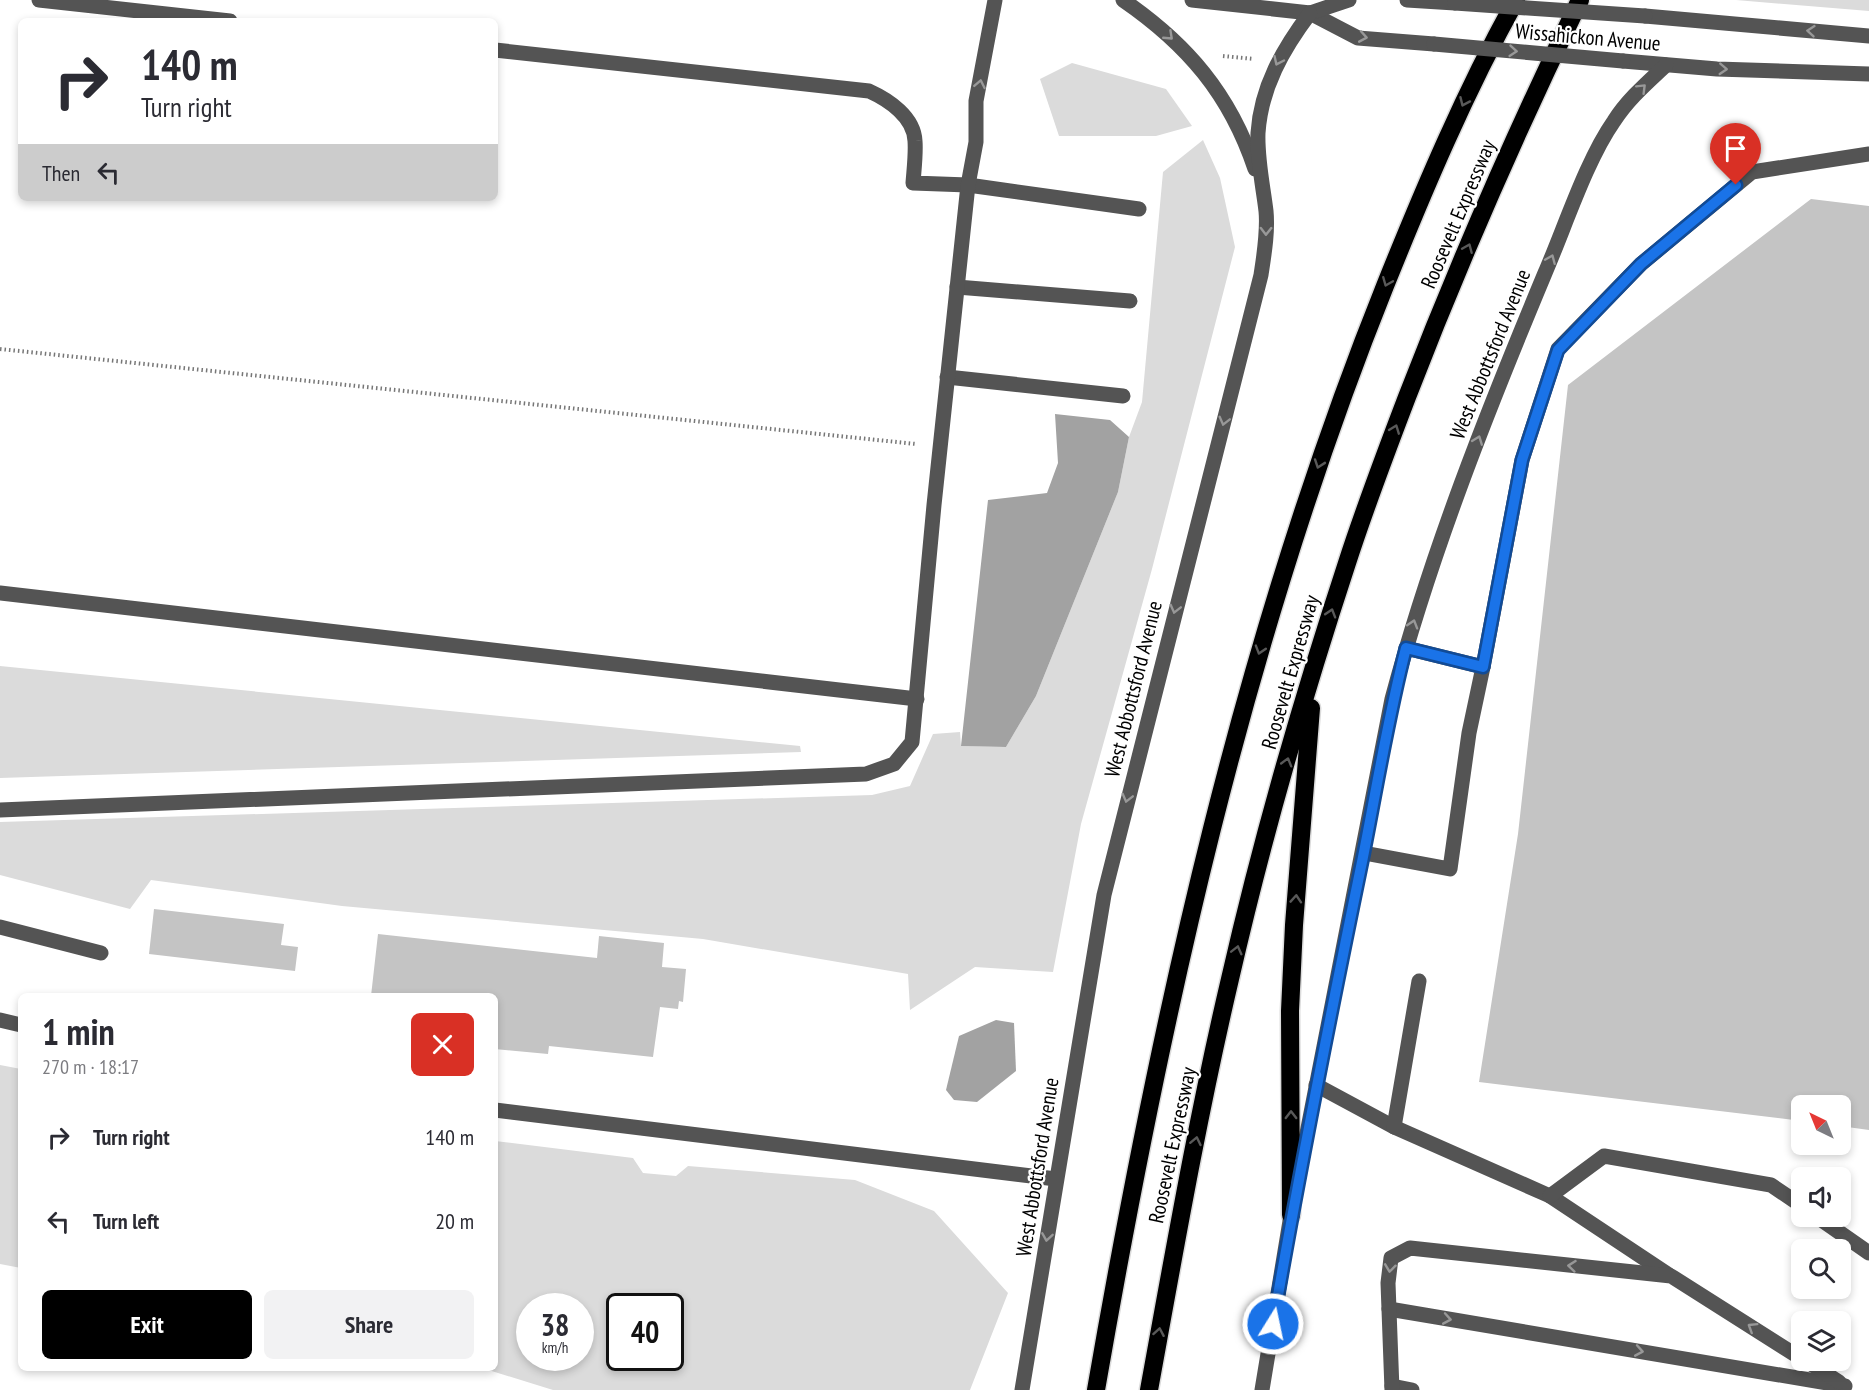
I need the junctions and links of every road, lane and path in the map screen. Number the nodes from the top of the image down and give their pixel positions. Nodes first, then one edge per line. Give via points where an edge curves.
1 (39, 0) edge
2 (995, 0) edge
3 (1123, 0) edge
4 (1192, 0) edge
5 (1349, 0) edge
6 (1407, 0) edge
7 (1516, 0) edge
8 (1580, 0) edge
9 (1429, 1) edge
10 (1310, 13) junction
11 (203, 18) edge
12 (1869, 36) edge
13 (498, 50) edge
14 (1218, 56) dead end
15 (1258, 59) dead end
16 (1666, 65) junction
17 (1869, 74) edge
18 (1869, 154) edge
19 (968, 184) junction
20 (1261, 186) junction
21 (1139, 209) dead end
22 (957, 287) junction
23 (1130, 301) dead end
24 (0, 348) edge
25 (948, 377) junction
26 (1123, 396) dead end
27 (916, 444) dead end
28 (0, 593) edge
29 (1406, 648) junction
30 (1483, 667) junction
31 (1314, 669) junction
32 (917, 699) junction
33 (0, 810) edge
34 (1364, 853) junction
35 (0, 927) edge
36 (101, 953) dead end
37 (1419, 981) dead end
38 (0, 1020) edge
39 (18, 1024) edge
40 (1316, 1085) junction
41 (498, 1110) edge
42 (1394, 1128) junction
43 (1056, 1179) junction
44 (1550, 1196) junction
45 (1791, 1199) edge
46 (1291, 1215) junction
47 (1832, 1227) edge
48 (1869, 1253) edge
49 (1671, 1276) junction
50 (1389, 1309) junction
51 (1791, 1352) edge
52 (1821, 1371) edge
53 (1392, 1388) edge
54 (1848, 1388) edge
55 (1022, 1390) edge
56 (1096, 1390) edge
57 (1149, 1390) edge
58 (1262, 1390) edge
59 (1412, 1390) edge

1 - 11 street
19 -> 2 street via 976,142 976,101
3 -> 20 street via 1154,21 1215,86 1248,147
4 - 10 street, Wissahickon Avenue
5 - 10 street, Wissahickon Avenue
6 - 9 street, Wissahickon Avenue
7 -> 56 highway, Roosevelt Expressway via 1488,50 1417,207 1336,414 1299,522 1244,708 1186,936 1143,1137
31 -> 8 highway, Roosevelt Expressway via 1348,559 1431,336 1521,124
12 -> 9 street, Wissahickon Avenue, bridge
10 -> 16 street, Wissahickon Avenue, bridge via 1358,38
10 -> 20 street, West Abbottsford Avenue via 1278,60 1265,95 1258,134
13 - 19 street via 869,92 888,99 905,117 916,138 913,183
14 - 15 path
16 -> 17 street, Wissahickon Avenue
29 -> 16 street, West Abbottsford Avenue via 1474,450 1594,156 1613,121
18 - 30 street via 1752,172 1641,264 1558,350 1522,460
19 - 21 street
19 - 22 street
20 -> 43 street, West Abbottsford Avenue via 1266,213 1261,275 1115,846 1095,940
22 - 23 street
22 - 25 street
24 - 27 path
25 - 26 street
25 - 32 street
28 - 32 street
29 - 30 street
29 - 34 street, West Abbottsford Avenue via 1392,699
30 - 34 street via 1469,733 1450,869
46 -> 31 highway via 1290,1011
57 -> 31 highway, Roosevelt Expressway via 1230,980 1259,861
32 - 33 street via 912,742 894,764 866,774
34 - 40 street, West Abbottsford Avenue
35 - 36 street
37 - 42 street
38 - 39 street
40 - 42 street
40 - 46 street, West Abbottsford Avenue
41 - 43 street
42 - 44 street
43 -> 55 street, West Abbottsford Avenue
44 - 45 street via 1604,1156 1771,1185
44 - 49 street
46 - 58 street, West Abbottsford Avenue
47 - 48 street
49 -> 50 street via 1410,1248 1391,1258
51 -> 49 street
50 - 53 street
50 -> 54 street
52 - 54 street
53 - 59 street

